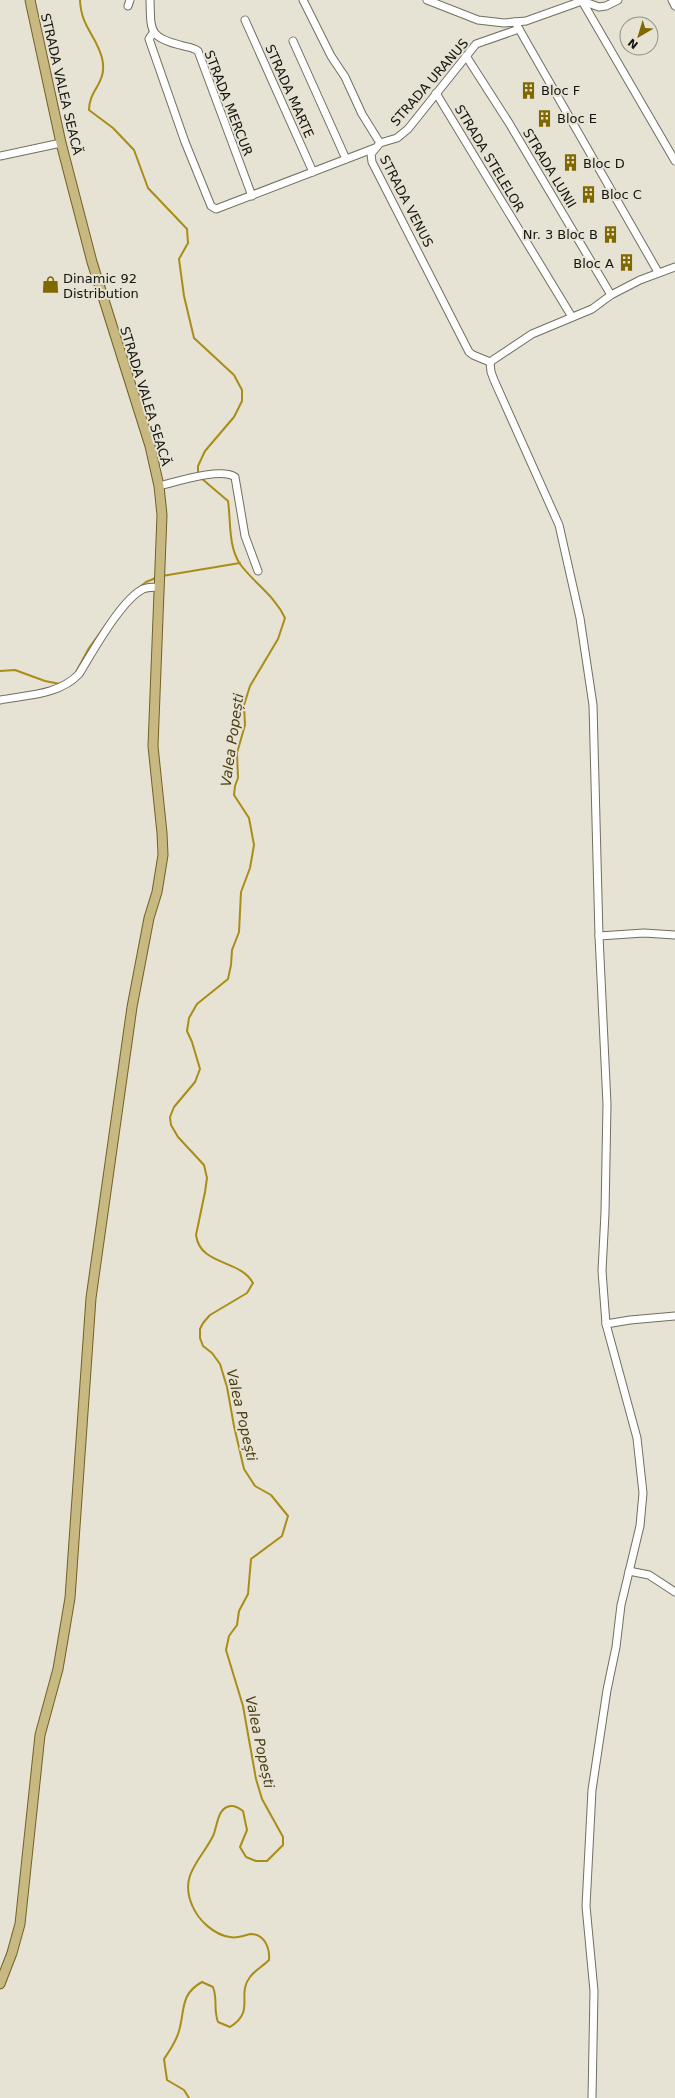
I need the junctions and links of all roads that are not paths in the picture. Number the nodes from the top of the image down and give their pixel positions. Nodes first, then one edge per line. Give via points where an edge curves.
1 (30, 0) edge
2 (150, 0) edge
3 (303, 0) edge
4 (427, 0) edge
5 (618, 0) edge
6 (672, 0) edge
7 (582, 1) edge
8 (675, 6) edge
9 (245, 20) dead end
10 (515, 22) junction
11 (519, 29) junction
12 (153, 33) junction
13 (293, 41) dead end
14 (466, 56) junction
15 (436, 93) junction
16 (61, 143) junction
17 (377, 145) junction
18 (0, 156) edge
19 (346, 159) junction
20 (675, 161) edge
21 (313, 172) junction
22 (252, 196) junction
23 (675, 267) edge
24 (658, 272) junction
25 (611, 295) junction
26 (572, 317) junction
27 (490, 362) junction
28 (159, 486) junction
29 (258, 571) dead end
30 (158, 585) junction
31 (0, 700) edge
32 (675, 935) edge
33 (599, 936) junction
34 (675, 1316) edge
35 (606, 1324) junction
36 (630, 1571) junction
37 (675, 1592) edge
38 (0, 1984) edge
39 (592, 2098) edge

1 - 16 main road, STRADA VALEA SEACĂ
2 - 12 street
3 - 17 street, STRADA VENUS via 345,77
4 - 10 street via 478,20
5 - 7 street via 599,7
6 - 8 street
7 - 10 street via 539,17
7 - 20 street
9 - 21 street, STRADA MARTE
10 - 11 street
11 - 14 street, STRADA URANUS via 476,44
11 - 24 street
12 - 22 street, STRADA MERCUR via 163,40 198,51
12 - 22 street, STRADA URANUS via 149,39 154,54 211,206 221,208
13 - 19 street
14 - 15 street, STRADA URANUS
14 - 25 street, STRADA LUNII via 509,123
15 - 17 street, STRADA URANUS via 402,134
15 - 26 street, STRADA STELELOR
16 - 18 street
16 - 28 main road, STRADA VALEA SEACĂ via 100,291 150,446
17 - 19 street, STRADA URANUS
17 - 27 street, STRADA VENUS via 370,157 372,162 469,352
19 - 21 street, STRADA URANUS
21 - 22 street, STRADA URANUS
23 - 24 street
24 - 25 street
25 - 26 street via 592,309
26 - 27 street via 532,334
27 - 33 street via 494,380 559,525 580,618 593,705
28 - 29 street via 195,477 228,473 237,480 245,536
28 - 30 main road, STRADA VALEA SEACĂ via 162,514
30 - 31 street via 140,591 109,625 73,681 45,692
30 - 38 main road, STRADA VALEA SEACĂ via 153,746 162,855 123,1063 91,1298 66,1629 40,1734 20,1924
32 - 33 street via 644,933
33 - 35 street via 607,1104 602,1271
34 - 35 street
35 - 36 street via 637,1438 643,1493 640,1526
36 - 37 street via 649,1575
36 - 39 street via 621,1605 592,1790 586,1906 594,1991

